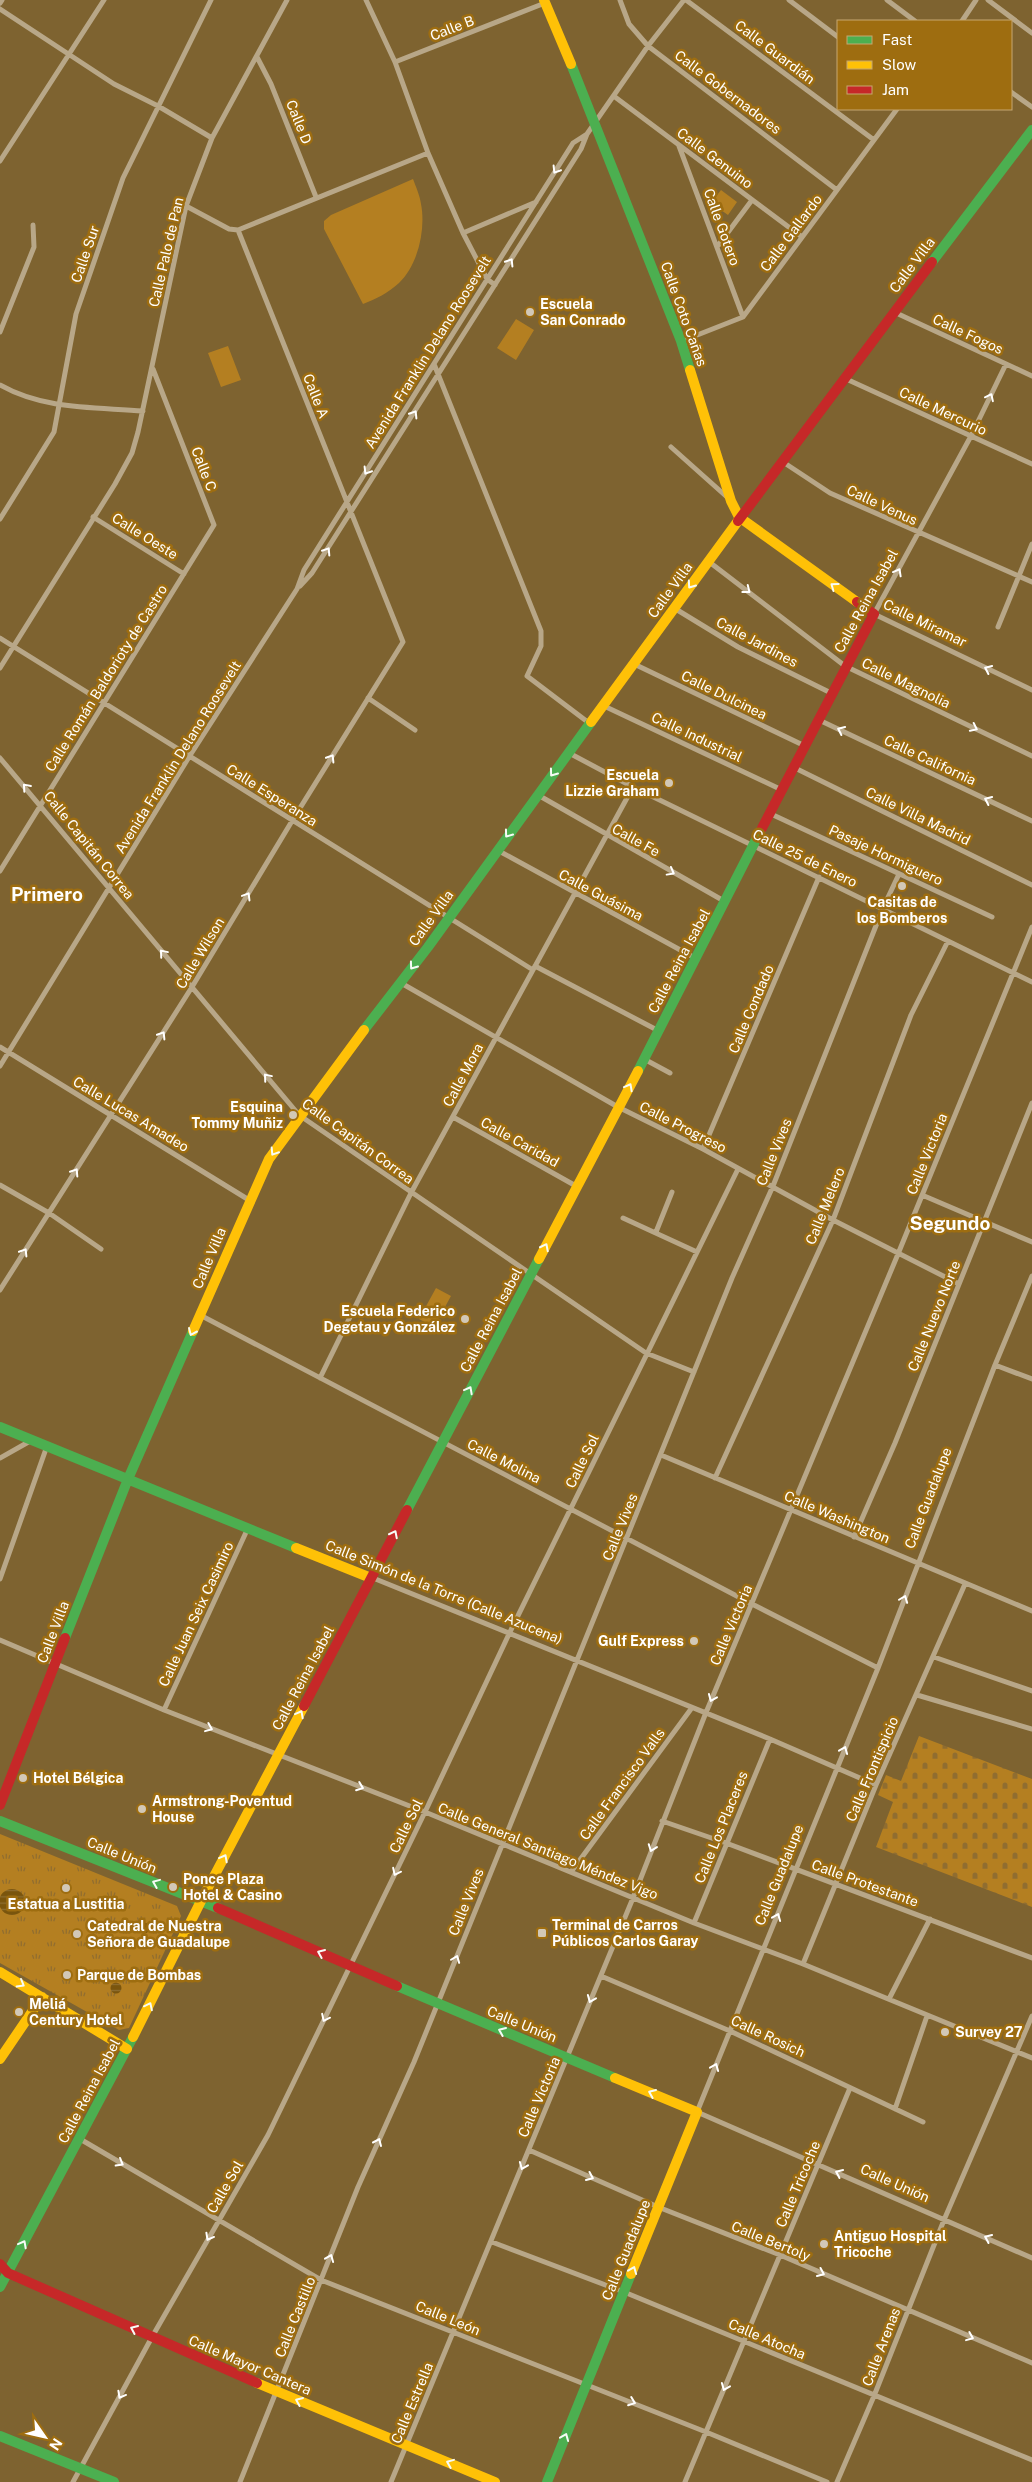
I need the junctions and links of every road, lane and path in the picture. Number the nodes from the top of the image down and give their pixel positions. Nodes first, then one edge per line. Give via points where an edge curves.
1 (2, 0) edge
2 (104, 0) edge
3 (211, 0) edge
4 (287, 0) edge
5 (366, 0) edge
6 (620, 0) edge
7 (685, 0) edge
8 (789, 0) edge
9 (887, 0) edge
10 (976, 0) edge
11 (988, 0) edge
12 (545, 2) edge
13 (0, 3) edge
14 (0, 9) edge
15 (915, 20) edge
16 (963, 20) edge
17 (1032, 33) edge
18 (837, 36) edge
19 (648, 46) junction
20 (69, 54) junction
21 (256, 57) junction
22 (395, 62) junction
23 (1012, 93) edge
24 (615, 96) junction
25 (158, 106) junction
26 (1032, 107) edge
27 (897, 110) edge
28 (596, 122) junction
29 (1032, 130) edge
30 (587, 134) junction
31 (212, 138) junction
32 (874, 140) junction
33 (679, 146) junction
34 (428, 153) junction
35 (0, 161) edge
36 (837, 190) junction
37 (316, 197) junction
38 (752, 200) junction
39 (536, 202) junction
40 (186, 206) junction
41 (33, 225) dead end
42 (238, 230) junction
43 (463, 233) junction
44 (802, 237) junction
45 (717, 247) junction
46 (487, 279) junction
47 (495, 285) junction
48 (894, 311) junction
49 (743, 317) junction
50 (0, 332) edge
51 (681, 341) junction
52 (434, 364) junction
53 (1006, 364) junction
54 (152, 368) junction
55 (439, 375) junction
56 (1032, 376) edge
57 (844, 378) junction
58 (0, 385) edge
59 (60, 406) junction
60 (143, 411) junction
61 (971, 436) junction
62 (671, 447) dead end
63 (782, 462) junction
64 (1032, 464) edge
65 (731, 501) junction
66 (347, 502) junction
67 (352, 512) junction
68 (93, 517) junction
69 (739, 517) junction
70 (0, 519) edge
71 (919, 534) junction
72 (1032, 544) edge
73 (708, 560) junction
74 (184, 574) junction
75 (1020, 577) junction
76 (1032, 582) edge
77 (297, 589) junction
78 (674, 608) junction
79 (874, 614) junction
80 (395, 623) joint
81 (998, 627) dead end
82 (0, 638) edge
83 (13, 647) junction
84 (633, 664) junction
85 (845, 666) junction
86 (0, 668) edge
87 (1032, 690) edge
88 (831, 694) junction
89 (368, 698) junction
90 (104, 702) junction
91 (602, 705) junction
92 (819, 720) junction
93 (590, 723) junction
94 (415, 730) dead end
95 (805, 746) junction
96 (568, 752) junction
97 (1032, 756) edge
98 (189, 757) junction
99 (0, 758) edge
100 (794, 768) junction
101 (633, 787) junction
102 (782, 790) junction
103 (537, 795) junction
104 (42, 805) junction
105 (771, 814) junction
106 (292, 821) junction
107 (1032, 821) edge
108 (606, 836) junction
109 (755, 846) junction
110 (497, 850) junction
111 (0, 871) edge
112 (899, 874) junction
113 (819, 877) junction
114 (1032, 885) edge
115 (110, 889) junction
116 (574, 894) junction
117 (725, 902) junction
118 (883, 908) junction
119 (449, 917) junction
120 (992, 917) dead end
121 (1032, 927) edge
122 (948, 941) junction
123 (696, 958) junction
124 (534, 968) junction
125 (1014, 973) junction
126 (1032, 982) edge
127 (401, 983) junction
128 (192, 987) junction
129 (658, 1030) junction
130 (496, 1038) junction
131 (0, 1047) edge
132 (8, 1052) junction
133 (644, 1059) junction
134 (0, 1066) edge
135 (670, 1073) dead end
136 (1032, 1103) edge
137 (618, 1107) junction
138 (112, 1115) junction
139 (299, 1115) junction
140 (453, 1117) junction
141 (704, 1149) junction
142 (738, 1169) junction
143 (0, 1185) edge
144 (576, 1186) junction
145 (772, 1186) junction
146 (672, 1192) dead end
147 (412, 1193) junction
148 (922, 1195) junction
149 (249, 1200) junction
150 (49, 1213) junction
151 (623, 1218) dead end
152 (832, 1220) junction
153 (985, 1222) junction
154 (656, 1232) junction
155 (1032, 1242) edge
156 (101, 1249) dead end
157 (697, 1252) junction
158 (898, 1254) junction
159 (530, 1276) junction
160 (1032, 1276) edge
161 (959, 1284) junction
162 (0, 1290) edge
163 (200, 1314) junction
164 (646, 1353) junction
165 (995, 1365) junction
166 (694, 1372) junction
167 (320, 1378) junction
168 (1032, 1379) edge
169 (0, 1427) edge
170 (32, 1440) junction
171 (442, 1442) junction
172 (47, 1446) junction
173 (661, 1455) junction
174 (0, 1458) edge
175 (715, 1478) junction
176 (128, 1479) junction
177 (572, 1508) junction
178 (791, 1511) junction
179 (248, 1528) junction
180 (854, 1537) junction
181 (628, 1540) junction
182 (917, 1563) junction
183 (371, 1578) junction
184 (0, 1579) edge
185 (965, 1584) junction
186 (752, 1604) junction
187 (1032, 1611) edge
188 (509, 1634) junction
189 (0, 1640) edge
190 (934, 1657) junction
191 (576, 1661) junction
192 (56, 1664) junction
193 (878, 1668) junction
194 (1032, 1691) edge
195 (917, 1695) junction
196 (691, 1709) junction
197 (164, 1710) junction
198 (705, 1715) junction
199 (1032, 1729) edge
200 (770, 1739) junction
201 (278, 1756) junction
202 (837, 1768) junction
203 (876, 1785) junction
204 (0, 1805) edge
205 (425, 1812) junction
206 (0, 1821) edge
207 (662, 1821) junction
208 (726, 1843) junction
209 (502, 1845) junction
210 (796, 1869) junction
211 (572, 1872) junction
212 (837, 1884) junction
213 (633, 1898) junction
214 (201, 1901) junction
215 (930, 1919) junction
216 (694, 1923) junction
217 (763, 1949) junction
218 (1032, 1958) edge
219 (803, 1964) junction
220 (350, 1965) junction
221 (0, 1972) edge
222 (601, 1976) junction
223 (42, 1997) junction
224 (889, 1999) junction
225 (438, 2004) junction
226 (927, 2016) junction
227 (1032, 2016) edge
228 (730, 2030) junction
229 (127, 2049) junction
230 (1017, 2052) junction
231 (568, 2057) junction
232 (1032, 2058) edge
233 (0, 2059) edge
234 (850, 2088) junction
235 (895, 2109) junction
236 (697, 2112) junction
237 (923, 2122) dead end
238 (78, 2138) junction
239 (529, 2150) junction
240 (818, 2164) junction
241 (358, 2187) joint
242 (658, 2207) junction
243 (218, 2220) junction
244 (944, 2220) junction
245 (492, 2242) junction
246 (780, 2255) junction
247 (1032, 2258) edge
248 (0, 2264) edge
249 (8, 2273) junction
250 (321, 2280) junction
251 (0, 2287) edge
252 (624, 2292) junction
253 (907, 2312) junction
254 (454, 2333) junction
255 (152, 2337) junction
256 (743, 2341) junction
257 (1032, 2364) edge
258 (586, 2385) junction
259 (277, 2392) junction
260 (874, 2396) junction
261 (706, 2432) junction
262 (0, 2436) edge
263 (406, 2446) junction
264 (1032, 2460) edge
265 (80, 2469) junction
266 (73, 2482) edge
267 (114, 2482) edge
268 (240, 2482) edge
269 (391, 2482) edge
270 (495, 2482) edge
271 (547, 2482) edge
272 (685, 2482) edge
273 (828, 2482) edge
274 (837, 2482) edge

1 - 13 street
2 - 20 street
3 - 25 street, Calle Sur
4 - 21 street, Calle Palo de Pan
5 - 22 street
6 - 19 street, Calle Gobernadores via 629,24
7 - 19 street, Avenida Franklin Delano Roosevelt
7 - 32 street, Calle Guardián
8 - 18 street
9 - 15 street
10 - 16 street
11 - 17 street
12 - 22 street, Calle B
12 - 28 main road, Calle Coto Cañas
14 - 20 street
19 - 24 street, Avenida Franklin Delano Roosevelt
19 - 36 street, Calle Gobernadores
20 - 25 street via 114,84
20 - 35 street
21 - 31 street, Calle Palo de Pan
21 - 37 street, Calle D via 271,84
22 - 34 street
23 - 26 street
24 - 28 street, Avenida Franklin Delano Roosevelt
24 - 33 street, Calle Genuino
25 - 31 street
25 - 59 street, Calle Sur via 123,178 76,314
27 - 32 street, Calle Gallardo
28 - 30 street, Avenida Franklin Delano Roosevelt
28 - 51 main road, Calle Coto Cañas
29 - 48 main road, Calle Villa
30 -> 39 street, Avenida Franklin Delano Roosevelt via 573,143
47 -> 30 street, Avenida Franklin Delano Roosevelt via 581,150
31 - 40 street, Calle Palo de Pan
32 - 36 street, Calle Gallardo
33 - 38 street, Calle Genuino
33 - 45 street, Calle Gotero
34 - 37 street
34 - 43 street
36 - 44 street, Calle Gallardo
37 - 42 street
38 - 44 street, Calle Genuino
38 - 45 street
39 - 43 street
39 - 46 street, Avenida Franklin Delano Roosevelt
40 - 42 street via 229,229
40 - 54 street, Calle Palo de Pan
41 - 50 street via 34,247
42 - 66 street, Calle A
43 - 46 street
44 - 49 street, Calle Gallardo
45 - 49 street, Calle Gotero
46 - 47 street
46 - 52 street, Avenida Franklin Delano Roosevelt
47 - 55 street, Avenida Franklin Delano Roosevelt
48 - 53 street, Calle Fogos
48 - 57 main road, Calle Villa
49 - 51 street
51 - 65 main road, Calle Coto Cañas
52 - 55 street
52 -> 66 street, Avenida Franklin Delano Roosevelt
53 - 56 street, Calle Fogos
61 -> 53 street, Calle Reina Isabel
54 - 60 street, Calle Palo de Pan
54 - 74 street, Calle C via 214,525
67 -> 55 street, Avenida Franklin Delano Roosevelt
55 - 93 street via 541,631 541,646 528,676
57 - 61 street, Calle Mercurio
57 - 63 main road, Calle Villa
58 - 59 street via 20,396
59 - 60 street
59 - 70 street, Calle Sur via 54,432
60 - 68 street, Calle Palo de Pan via 132,453
61 - 64 street, Calle Mercurio
61 - 71 street, Calle Reina Isabel
62 - 65 street
63 - 69 main road, Calle Villa
63 - 71 street, Calle Venus via 830,493
65 - 69 main road, Calle Coto Cañas
66 - 67 street, Calle A
66 - 77 street, Avenida Franklin Delano Roosevelt via 304,570
77 -> 67 street, Avenida Franklin Delano Roosevelt via 312,573
67 - 80 street, Calle A
68 - 74 street, Calle Oeste
68 - 83 street, Calle Palo de Pan
69 - 73 main road, Calle Villa
79 -> 69 main road, Calle Miramar
71 - 75 street, Calle Venus
79 -> 71 street, Calle Reina Isabel
72 - 75 street
73 -> 78 main road, Calle Villa
73 -> 85 street, Calle Magnolia
74 - 90 street, Calle Román Baldorioty de Castro
75 - 76 street
75 - 81 street
77 - 98 street, Avenida Franklin Delano Roosevelt
78 - 84 main road, Calle Villa
78 - 88 street, Calle Jardines via 738,647
79 - 85 main road, Calle Reina Isabel
87 -> 79 street, Calle Miramar
80 - 89 street, Calle Wilson via 403,642
82 - 83 street, Calle Esperanza
83 - 86 street, Calle Palo de Pan
83 - 90 street, Calle Esperanza
84 - 91 main road, Calle Villa
84 - 95 street, Calle Dulcinea
85 - 88 main road, Calle Reina Isabel
85 -> 97 street, Calle Magnolia
88 - 92 main road, Calle Reina Isabel
89 - 94 street
106 -> 89 street, Calle Wilson
90 - 98 street, Calle Esperanza
90 - 104 street, Calle Román Baldorioty de Castro
91 - 93 main road, Calle Villa
91 - 102 street, Calle Industrial
92 - 95 main road, Calle Reina Isabel
107 -> 92 street, Calle California
93 - 96 main road, Calle Villa
95 - 100 main road, Calle Reina Isabel
96 - 101 street, Calle 25 de Enero
96 -> 103 main road, Calle Villa
98 - 106 street, Calle Esperanza
98 - 115 street, Avenida Franklin Delano Roosevelt
104 -> 99 street, Calle Capitán Correa
100 - 102 main road, Calle Reina Isabel
100 - 114 street, Calle Villa Madrid
101 - 108 street, Calle Mora
101 - 109 street, Calle 25 de Enero
102 - 105 main road, Calle Reina Isabel
103 - 108 street, Calle Fe
103 -> 110 main road, Calle Villa
104 - 111 street, Calle Román Baldorioty de Castro
104 - 115 street, Calle Capitán Correa
105 - 109 main road, Calle Reina Isabel
105 - 112 street, Pasaje Hormiguero
106 - 119 street, Calle Esperanza
128 -> 106 street, Calle Wilson
108 - 116 street, Calle Mora
108 -> 117 street, Calle Fe
109 - 113 street, Calle 25 de Enero
109 - 117 main road, Calle Reina Isabel
110 - 116 street, Calle Guásima
110 - 119 main road, Calle Villa
112 - 118 street, Calle Vives
112 - 120 street, Pasaje Hormiguero
113 - 118 street, Calle 25 de Enero
113 - 141 street, Calle Condado
128 -> 115 street, Calle Capitán Correa
115 - 132 street, Avenida Franklin Delano Roosevelt
116 - 123 street, Calle Guásima
116 - 124 street, Calle Mora
117 - 123 main road, Calle Reina Isabel
118 - 122 street, Calle 25 de Enero
118 - 145 street, Calle Vives
119 - 124 street, Calle Esperanza
119 -> 127 main road, Calle Villa
121 - 125 street, Calle Victoria
122 - 125 street, Calle 25 de Enero
122 - 152 street, Calle Melero via 912,1015
123 - 129 main road, Calle Reina Isabel
124 - 129 street, Calle Esperanza
124 - 130 street, Calle Mora
125 - 126 street, Calle 25 de Enero
125 - 148 street, Calle Victoria
127 - 130 street, Calle Progreso
127 - 139 main road, Calle Villa
138 -> 128 street, Calle Wilson
139 -> 128 street, Calle Capitán Correa
129 - 133 main road, Calle Reina Isabel
130 - 137 street, Calle Progreso
130 - 140 street, Calle Mora
131 - 132 street, Calle Lucas Amadeo
132 - 134 street, Avenida Franklin Delano Roosevelt
132 - 138 street, Calle Lucas Amadeo
133 - 135 street
137 -> 133 main road, Calle Reina Isabel
136 - 153 street, Calle Nuevo Norte
137 - 141 street, Calle Progreso
137 - 144 main road, Calle Reina Isabel
138 - 149 street, Calle Lucas Amadeo
150 -> 138 street, Calle Wilson
139 - 147 street, Calle Capitán Correa
139 -> 149 main road, Calle Villa via 269,1158
140 - 144 street, Calle Caridad
140 - 147 street, Calle Mora
141 - 142 street, Calle Progreso
142 - 145 street, Calle Progreso
142 - 157 street, Calle Sol
143 - 150 street
159 -> 144 main road, Calle Reina Isabel
145 - 152 street, Calle Progreso
145 - 166 street, Calle Vives
146 - 154 street
147 - 159 street, Calle Capitán Correa
147 - 167 street, Calle Mora
148 - 153 street
148 - 158 street, Calle Victoria
149 - 163 main road, Calle Villa
150 - 156 street
162 -> 150 street, Calle Wilson
151 - 154 street
152 - 158 street, Calle Progreso
152 - 175 street, Calle Melero
153 - 155 street
153 - 161 street, Calle Nuevo Norte
154 - 157 street
157 - 164 street, Calle Sol
158 - 161 street, Calle Progreso
158 - 178 street, Calle Victoria
159 - 164 street, Calle Capitán Correa
171 -> 159 main road, Calle Reina Isabel
160 - 165 street, Calle Guadalupe
161 - 180 street, Calle Nuevo Norte
163 - 167 street, Calle Molina
163 -> 176 main road, Calle Villa
164 - 166 street, Calle Capitán Correa
164 - 177 street, Calle Sol
165 - 168 street
165 - 182 street, Calle Guadalupe
166 - 173 street, Calle Vives
167 - 171 street, Calle Molina
169 - 170 main road, Calle Simón de la Torre (Calle Azucena)
170 - 172 main road, Calle Simón de la Torre (Calle Azucena)
170 - 174 street
171 - 177 street, Calle Molina
183 -> 171 main road, Calle Reina Isabel
172 - 176 main road, Calle Simón de la Torre (Calle Azucena)
172 - 184 street
173 - 175 street, Calle Washington
173 - 181 street, Calle Vives
175 - 178 street, Calle Washington
176 - 179 main road, Calle Simón de la Torre (Calle Azucena)
176 - 192 main road, Calle Villa
177 - 181 street, Calle Molina
177 - 188 street, Calle Sol
178 - 180 street, Calle Washington
178 - 186 street, Calle Victoria
179 - 183 main road, Calle Simón de la Torre (Calle Azucena)
179 - 197 street, Calle Juan Seix Casimiro
180 - 182 street, Calle Washington
181 - 186 street, Calle Molina
181 - 191 street, Calle Vives
182 - 185 street, Calle Washington
193 -> 182 street, Calle Guadalupe
183 - 188 street, Calle Simón de la Torre (Calle Azucena)
201 -> 183 main road, Calle Reina Isabel
185 - 187 street, Calle Washington
185 - 190 street, Calle Frontispicio
186 - 193 street, Calle Molina
186 -> 198 street, Calle Victoria
188 - 191 street, Calle Simón de la Torre (Calle Azucena)
188 - 205 street, Calle Sol
189 - 192 street, Calle General Santiago Méndez Vigo
190 - 194 street
190 - 195 street, Calle Frontispicio
191 - 196 street, Calle Simón de la Torre (Calle Azucena)
191 - 209 street, Calle Vives
192 - 197 street, Calle General Santiago Méndez Vigo
192 - 204 main road, Calle Villa
202 -> 193 street, Calle Guadalupe
195 - 199 street
195 - 203 street, Calle Frontispicio
196 - 198 street, Calle Simón de la Torre (Calle Azucena)
196 - 211 street, Calle Francisco Valls
197 -> 201 street, Calle General Santiago Méndez Vigo
198 - 200 street, Calle Simón de la Torre (Calle Azucena)
198 - 207 street, Calle Victoria
200 - 202 street, Calle Simón de la Torre (Calle Azucena)
200 - 208 street, Calle Los Placeres
201 -> 205 street, Calle General Santiago Méndez Vigo
214 -> 201 main road, Calle Reina Isabel
202 - 203 street, Calle Simón de la Torre (Calle Azucena)
202 - 210 street, Calle Guadalupe
203 - 212 street, Calle Frontispicio
205 - 209 street, Calle General Santiago Méndez Vigo
205 -> 220 street, Calle Sol
214 -> 206 main road, Calle Unión
207 - 208 street, Calle Protestante
207 -> 213 street, Calle Victoria
208 - 210 street, Calle Protestante
208 - 216 street, Calle Los Placeres
209 - 211 street, Calle General Santiago Méndez Vigo
225 -> 209 street, Calle Vives
210 - 212 street, Calle Protestante
217 -> 210 street, Calle Guadalupe
211 - 213 street, Calle General Santiago Méndez Vigo
212 - 215 street, Calle Protestante
212 - 219 street, Calle Frontispicio
213 - 216 street, Calle General Santiago Méndez Vigo
213 - 222 street, Calle Victoria
220 -> 214 main road, Calle Unión
229 -> 214 main road, Calle Reina Isabel
215 - 218 street, Calle Protestante
215 - 224 street
216 - 217 street, Calle General Santiago Méndez Vigo
217 - 219 street, Calle General Santiago Méndez Vigo
217 - 228 street, Calle Guadalupe
219 - 224 street, Calle General Santiago Méndez Vigo
220 - 225 main road, Calle Unión
220 -> 243 street, Calle Sol via 268,2135
221 -> 223 main road
222 - 228 street, Calle Rosich
222 -> 231 street, Calle Victoria
223 - 229 main road
223 - 233 main road
224 - 226 street, Calle General Santiago Méndez Vigo
231 -> 225 main road, Calle Unión
241 -> 225 street, Calle Vives
226 - 230 street, Calle General Santiago Méndez Vigo
226 - 235 street
227 - 230 street, Calle Arenas
228 - 234 street, Calle Rosich
236 -> 228 street, Calle Guadalupe
229 - 238 main road, Calle Reina Isabel
230 - 232 street, Calle General Santiago Méndez Vigo
230 - 244 street, Calle Arenas
236 -> 231 main road, Calle Unión
231 - 239 street, Calle Victoria
234 - 235 street, Calle Rosich
234 - 240 street, Calle Tricoche
235 - 237 street, Calle Rosich
236 - 240 street, Calle Unión
236 - 242 main road, Calle Guadalupe
238 -> 243 street, Calle León
249 -> 238 main road, Calle Reina Isabel
239 -> 242 street, Calle Bertoly
239 -> 245 street, Calle Victoria
244 -> 240 street, Calle Unión
240 - 246 street, Calle Tricoche
250 -> 241 street, Calle Castillo
242 - 246 street, Calle Bertoly
252 -> 242 main road, Calle Guadalupe
243 - 250 street, Calle León
243 -> 255 street, Calle Sol
247 -> 244 street, Calle Unión
244 - 253 street, Calle Arenas
245 - 252 street, Calle Atocha
245 - 254 street, Calle Victoria
246 -> 253 street, Calle Bertoly
246 - 256 street, Calle Tricoche
248 - 249 main road, Calle Mayor Cantera
249 - 251 main road, Calle Reina Isabel
255 -> 249 main road, Calle Mayor Cantera
250 - 254 street, Calle León
250 - 259 street, Calle Castillo
252 - 256 street, Calle Atocha
252 - 258 main road, Calle Guadalupe
253 -> 257 street, Calle Bertoly
253 - 260 street, Calle Arenas
254 - 258 street, Calle León
254 - 263 street, Calle Estrella
255 - 259 main road, Calle Mayor Cantera
255 -> 265 street, Calle Sol
256 - 260 street, Calle Atocha
256 -> 261 street, Calle Tricoche
258 -> 261 street, Calle León
271 -> 258 main road, Calle Guadalupe
263 -> 259 main road, Calle Mayor Cantera
259 - 268 street, Calle Castillo
260 - 264 street, Calle Atocha
260 - 274 street, Calle Arenas
261 - 272 street, Calle Tricoche
261 - 273 street, Calle León
262 - 265 main road
263 - 269 street, Calle Estrella
270 -> 263 main road, Calle Mayor Cantera
265 - 266 street, Calle Sol
265 - 267 main road

